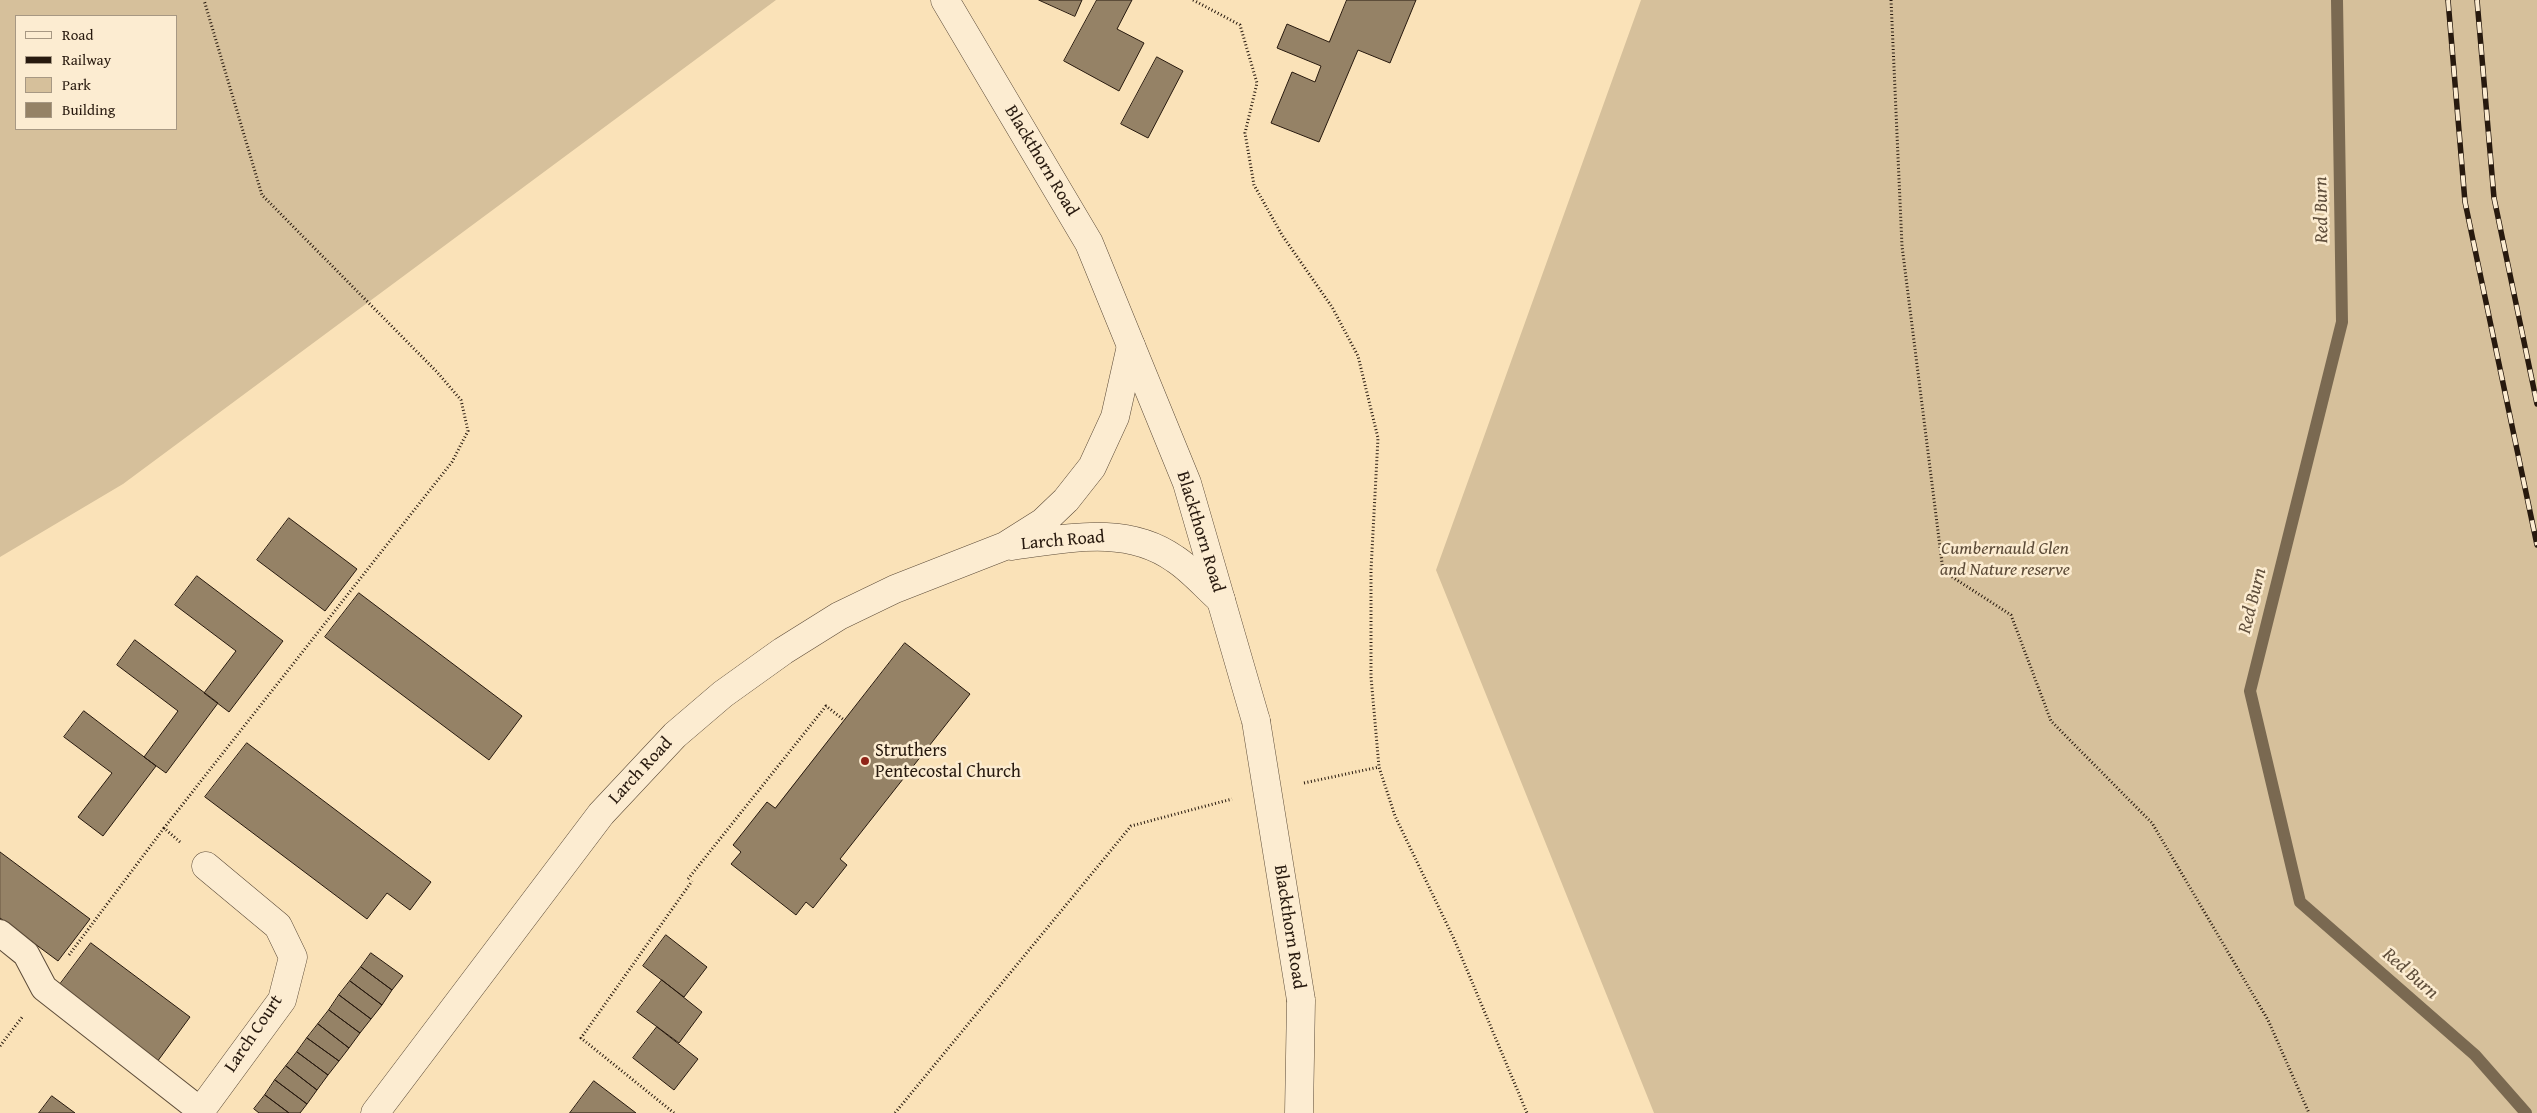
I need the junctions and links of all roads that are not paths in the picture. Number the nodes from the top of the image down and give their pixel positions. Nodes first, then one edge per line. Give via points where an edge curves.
1 (946, 0) edge
2 (1131, 346) junction
3 (1005, 546) junction
4 (1221, 600) junction
5 (206, 866) road end
6 (0, 933) edge
7 (200, 1112) edge
8 (375, 1113) edge
9 (1298, 1113) edge

1 - 2 street, Blackthorn Road via 1089,243
2 - 3 street, Larch Road via 1115,417 1092,467 1066,500 1043,522
2 - 4 street, Blackthorn Road via 1187,483
3 - 4 street, Larch Road via 1095,536 1132,539 1176,559
3 - 8 street, Larch Road via 895,589 838,616 723,694 675,735 601,814
4 - 9 street, Blackthorn Road, bridge via 1256,721 1301,1000
5 - 7 street, Larch Court via 278,926 293,957 282,1000
6 - 7 lane via 26,954 44,988

